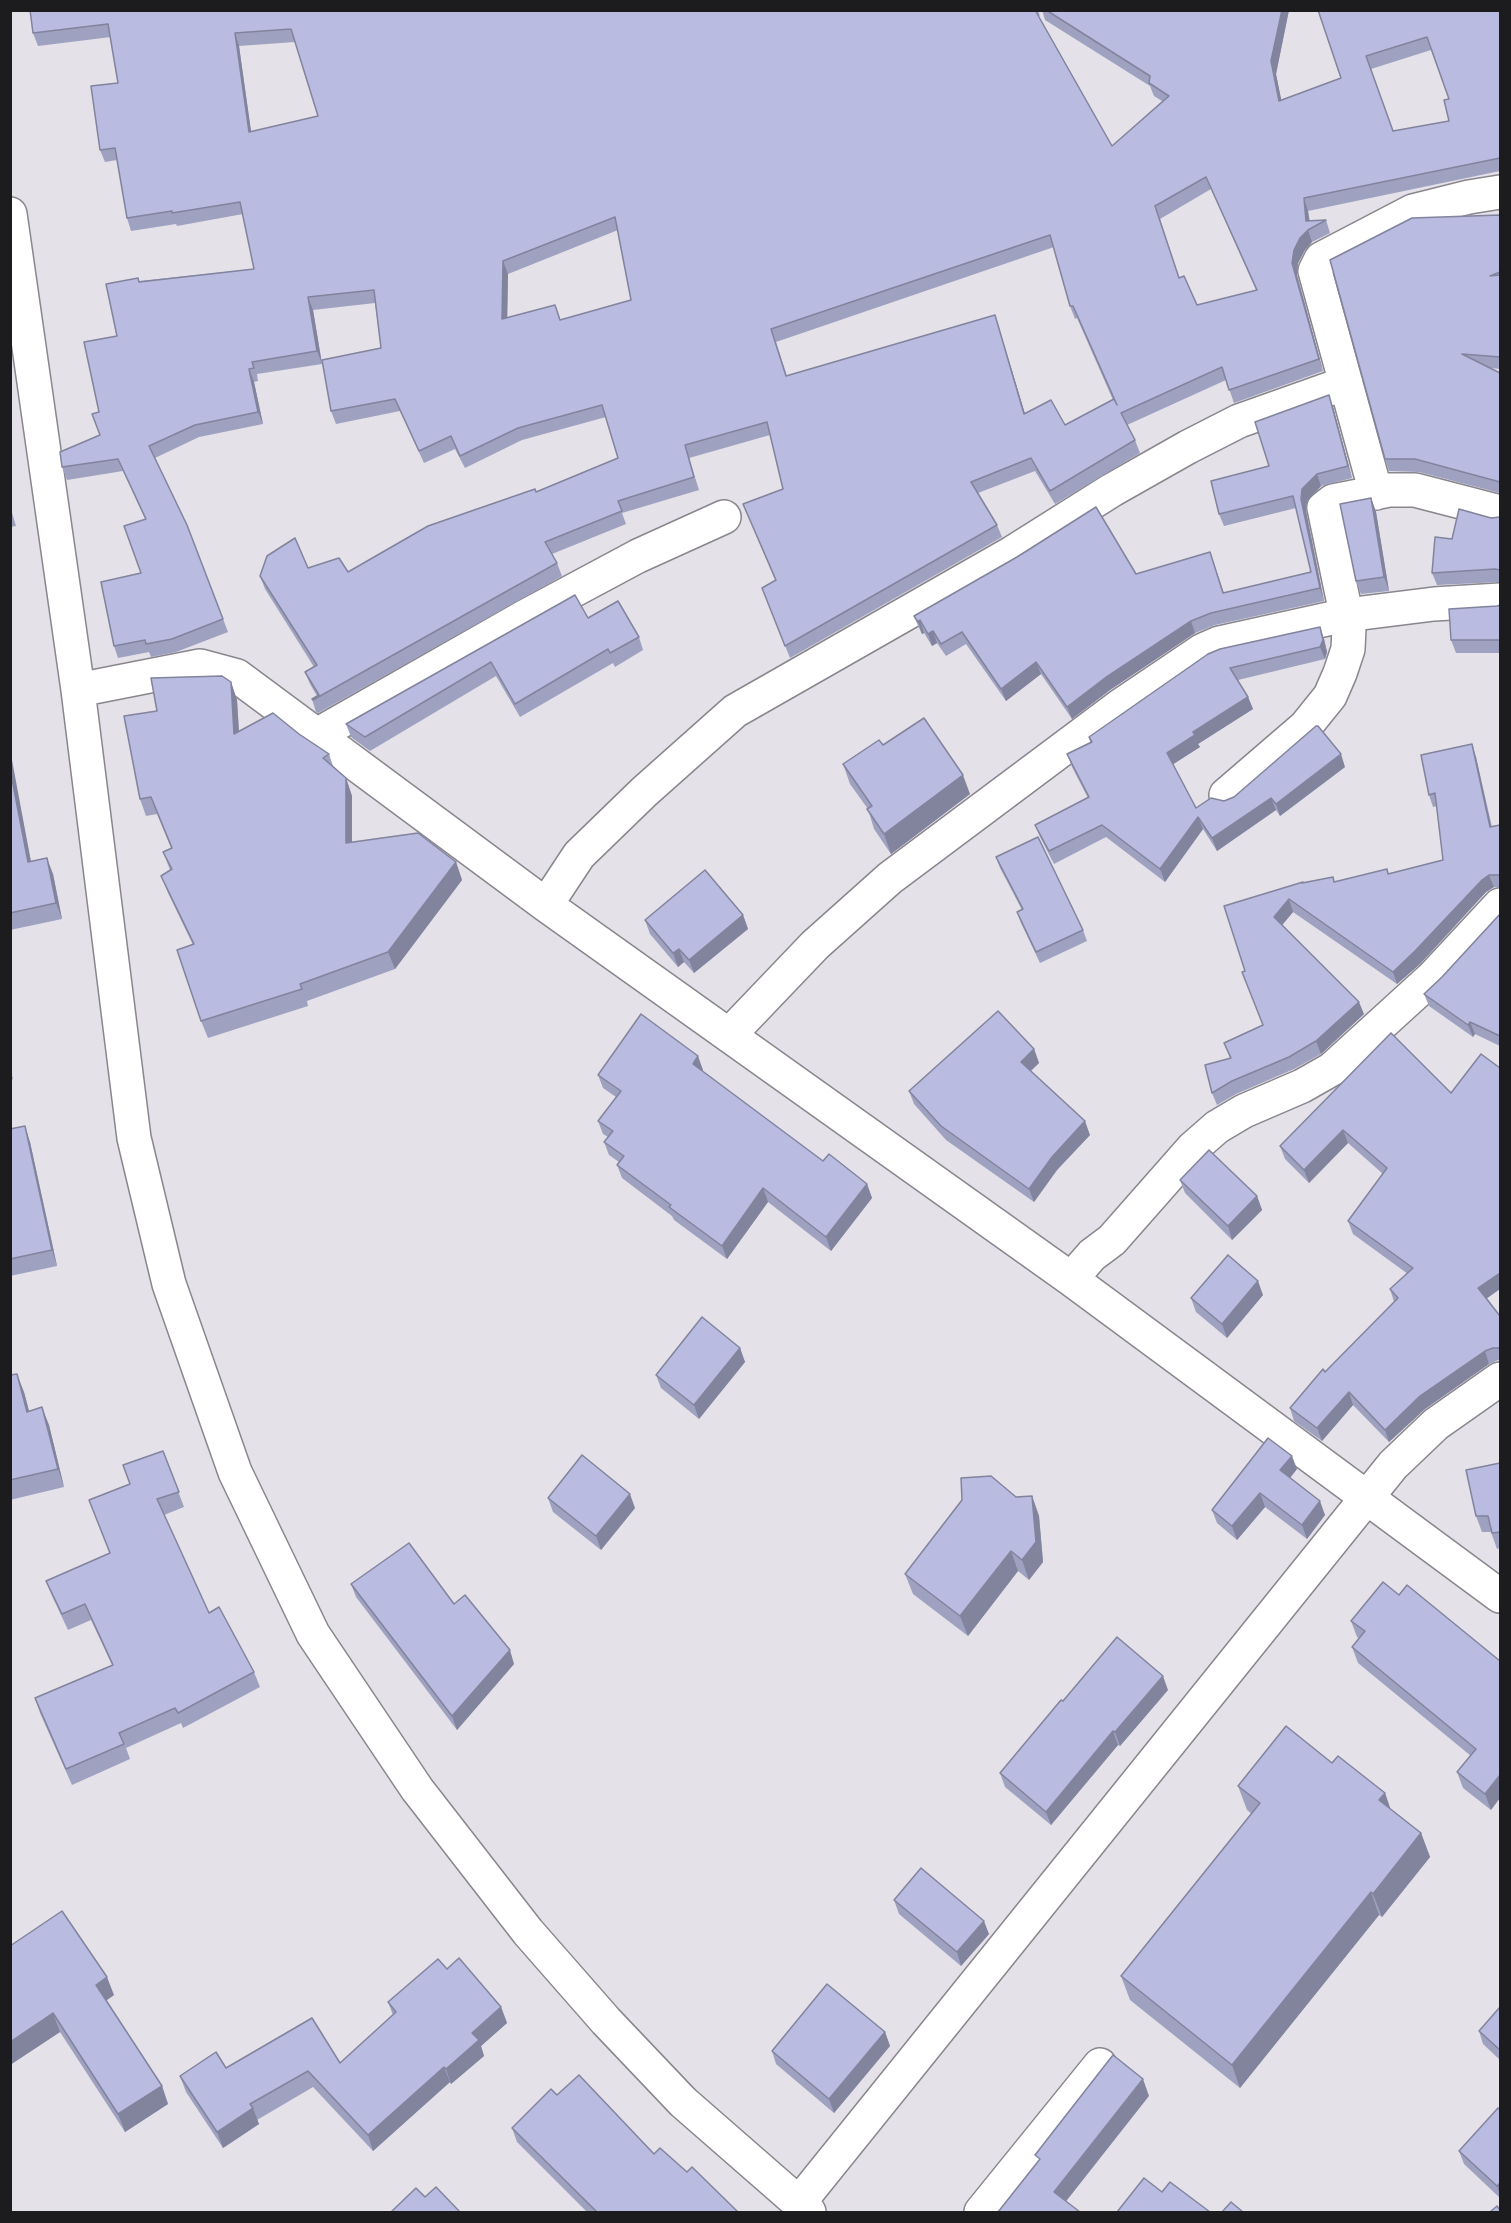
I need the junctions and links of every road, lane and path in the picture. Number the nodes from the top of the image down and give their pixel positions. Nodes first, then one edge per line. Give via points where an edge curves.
1 (1500, 192) edge
2 (10, 214) edge
3 (1346, 383) junction
4 (1376, 493) junction
5 (1500, 512) edge
6 (724, 517) dead end
7 (1500, 600) edge
8 (1346, 615) junction
9 (78, 690) junction
10 (315, 736) junction
11 (1226, 795) dead end
12 (546, 905) junction
13 (1500, 905) edge
14 (729, 1035) junction
15 (1071, 1279) junction
16 (1500, 1379) edge
17 (1368, 1497) junction
18 (1500, 1596) edge
19 (1100, 2065) dead end
20 (804, 2208) edge
21 (981, 2212) edge

1 - 3 street via 1413,211 1321,260 1315,271
2 - 9 street
3 - 4 street
3 - 12 street via 1239,421 1188,447 735,711 579,855
4 - 5 street via 1415,490
4 - 8 street via 1333,501 1324,508
6 - 10 street via 638,556
7 - 8 street
8 - 11 street via 1348,649 1330,696 1284,747
8 - 14 street via 1219,643 1184,662 890,878 815,945
9 - 10 street via 200,666 237,676
9 - 20 street via 134,1138 169,1284 235,1472 313,1634 431,1807 528,1932 606,2021 683,2102
10 - 12 street
12 - 14 street
13 - 15 street via 1433,977 1332,1069 1217,1127
14 - 15 street
15 - 17 street
16 - 17 street via 1436,1424 1393,1465
17 - 18 street
17 - 20 street
19 - 21 street

